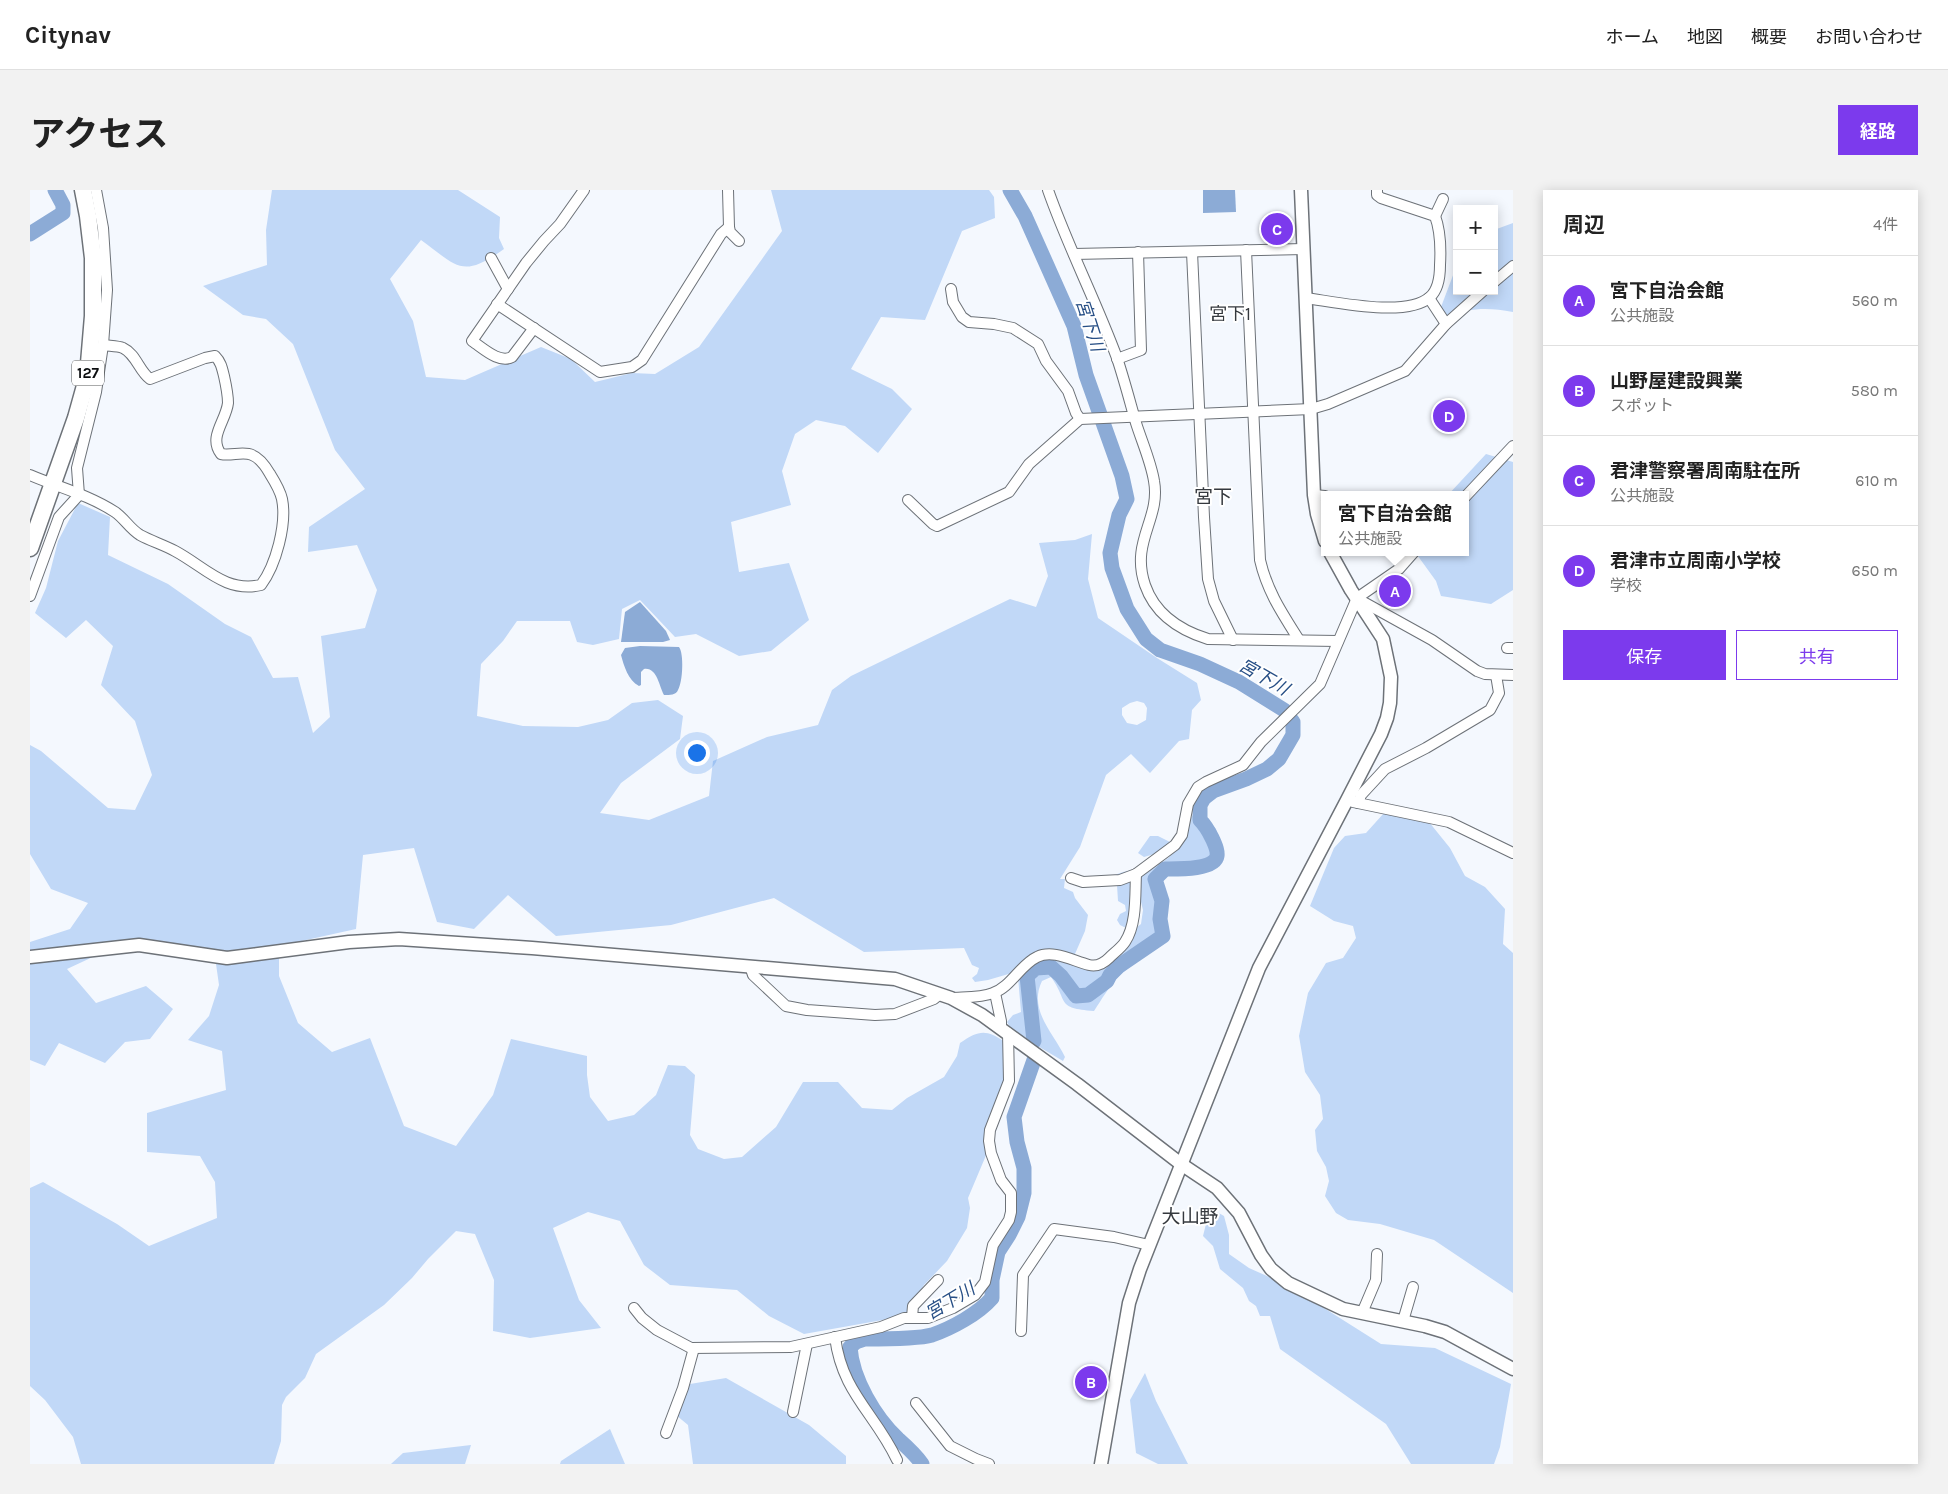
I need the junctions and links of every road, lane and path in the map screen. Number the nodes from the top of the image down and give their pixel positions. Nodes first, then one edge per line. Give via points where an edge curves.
1 (83, 190) edge
2 (96, 190) edge
3 (584, 190) edge
4 (728, 190) edge
5 (1048, 190) edge
6 (1301, 190) edge
7 (1377, 190) edge
8 (1443, 199) dead end
9 (1435, 216) junction
10 (729, 227) junction
11 (738, 241) dead end
12 (1304, 249) junction
13 (1246, 250) junction
14 (1138, 252) junction
15 (1192, 252) junction
16 (1074, 254) junction
17 (492, 258) dead end
18 (1513, 266) edge
19 (1498, 279) edge
20 (508, 289) junction
21 (952, 290) dead end
22 (1479, 295) edge
23 (1306, 298) junction
24 (1429, 298) junction
25 (497, 304) junction
26 (1446, 324) junction
27 (534, 328) junction
28 (103, 345) junction
29 (1117, 359) junction
30 (1311, 409) junction
31 (1253, 412) junction
32 (1199, 414) junction
33 (1134, 416) junction
34 (1084, 419) junction
35 (1513, 446) edge
36 (30, 475) edge
37 (54, 485) junction
38 (1469, 493) edge
39 (79, 495) junction
40 (1320, 495) edge
41 (908, 500) dead end
42 (1321, 528) edge
43 (30, 548) edge
44 (1332, 556) edge
45 (1406, 556) edge
46 (30, 596) edge
47 (1357, 598) junction
48 (1232, 640) junction
49 (1299, 640) junction
50 (1338, 641) junction
51 (1496, 675) junction
52 (1513, 675) edge
53 (1352, 802) junction
54 (1513, 853) edge
55 (1136, 874) junction
56 (1072, 878) dead end
57 (30, 957) edge
58 (750, 966) junction
59 (995, 993) junction
60 (946, 996) junction
61 (1004, 1031) junction
62 (1181, 1164) junction
63 (1150, 1245) junction
64 (1377, 1254) dead end
65 (938, 1280) dead end
66 (1413, 1287) dead end
67 (634, 1308) dead end
68 (1362, 1313) junction
69 (912, 1318) junction
70 (1403, 1321) junction
71 (1021, 1331) dead end
72 (835, 1337) junction
73 (807, 1344) junction
74 (694, 1348) junction
75 (1513, 1369) edge
76 (916, 1403) dead end
77 (793, 1412) dead end
78 (666, 1433) dead end
79 (897, 1460) dead end
80 (989, 1464) edge
81 (1101, 1464) edge

1 - 37 highway, 127 via 93,258 88,375
2 - 28 street via 107,290
3 - 20 street
4 - 10 street
5 - 16 street
6 - 12 street
7 - 9 street via 1381,198
8 - 9 street
9 - 24 street via 1440,240 1440,278
10 - 11 street
10 - 27 street via 721,234 637,365 600,372
12 - 13 street
12 - 23 street
13 - 15 street
13 - 31 street
14 - 15 street
14 - 16 street
14 - 29 street via 1141,350
15 - 32 street
16 - 29 street
17 - 20 street
18 - 19 street
20 - 25 street
21 - 34 street via 953,302 969,322 1013,328 1038,344 1068,391 1076,413
22 - 26 street
23 - 24 street via 1389,308 1423,303
23 - 30 street
24 - 26 street
25 - 27 street
25 - 27 street via 472,341 499,359 512,357
26 - 30 street via 1404,371
28 - 39 street via 96,392 77,468
28 - 39 street via 124,348 143,374 150,378 205,358 215,356 220,361 228,405 217,432 218,449 228,456 250,454 260,460 278,487 282,500 282,528 268,577 261,585 248,588 233,586 176,551 140,534 116,513
29 - 33 street
30 - 31 street
30 - 40 street
31 - 32 street
31 - 49 street via 1260,560 1264,580
32 - 33 street
32 - 48 street via 1208,579
33 - 34 street
33 - 48 street via 1154,481 1154,508 1140,550 1145,584 1160,611 1182,629 1208,639
34 - 41 street via 1029,464 1008,492 949,522 933,524
35 - 38 street
36 - 37 street
37 - 39 street
37 - 43 highway, 127
39 - 46 street via 59,517
40 - 42 street via 1317,514
44 - 47 street
45 - 47 street via 1399,569
47 - 50 street
47 - 51 street via 1432,640 1477,671
47 - 53 street via 1383,639 1391,685 1390,703 1381,734
48 - 49 street
49 - 50 street
50 - 55 street via 1320,684 1274,728 1243,765 1198,787 1188,804 1180,839
51 - 52 street
51 - 53 street via 1499,693 1490,710 1385,769
53 - 54 street via 1449,822
53 - 62 street via 1259,968
55 - 56 street via 1114,882 1083,882
55 - 59 street via 1130,932 1122,946 1103,964 1090,966 1062,957 1039,955
57 - 58 street via 139,945 227,958 349,942 399,939
58 - 60 street via 896,979
58 - 60 street via 753,975 786,1006 807,1010 894,1014
59 - 60 street
59 - 61 street
60 - 61 street
61 - 62 street
61 - 69 street via 1009,1081 990,1130 989,1141 1001,1180 1011,1193 1009,1220 995,1240 985,1282 975,1295 936,1316
62 - 63 street
62 - 68 street via 1217,1188 1231,1202 1243,1218 1261,1255 1278,1276 1343,1309
63 - 71 street via 1054,1229 1024,1275
63 - 81 street via 1130,1303
64 - 68 street via 1376,1280
65 - 69 street via 913,1306
66 - 70 street
67 - 74 street via 657,1330
68 - 70 street
69 - 72 street
70 - 75 street via 1445,1332
72 - 73 street
72 - 79 street via 843,1372 851,1389 889,1442
73 - 74 street
73 - 77 street
74 - 78 street
76 - 80 street via 950,1446

